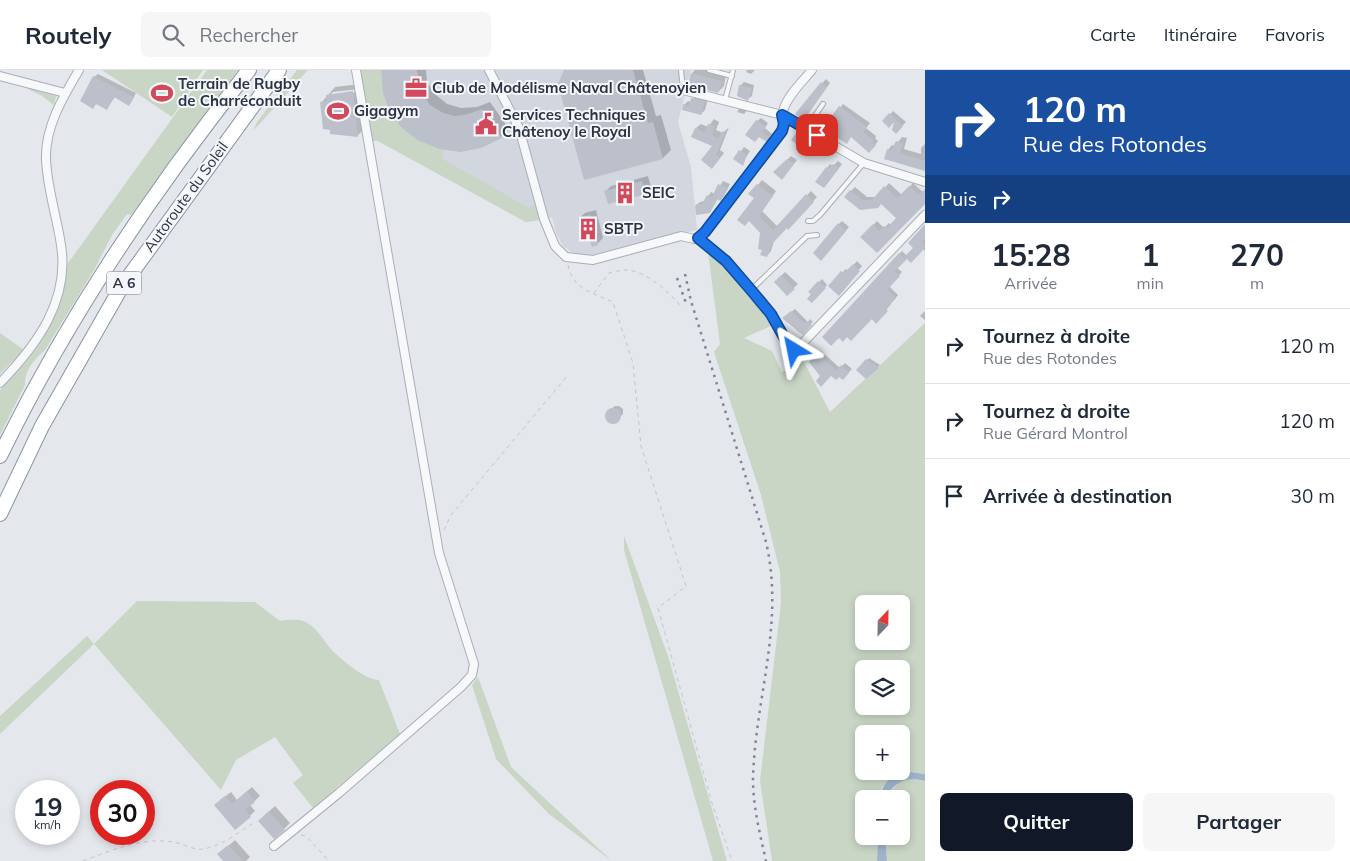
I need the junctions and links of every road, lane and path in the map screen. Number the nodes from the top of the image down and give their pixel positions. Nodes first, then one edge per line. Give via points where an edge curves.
1 (79, 70) edge
2 (249, 70) edge
3 (279, 70) edge
4 (356, 70) edge
5 (489, 70) edge
6 (681, 70) edge
7 (709, 70) edge
8 (733, 70) edge
9 (812, 70) edge
10 (0, 76) edge
11 (732, 76) junction
12 (683, 90) joint
13 (65, 93) junction
14 (725, 102) junction
15 (822, 104) dead end
16 (782, 115) junction
17 (806, 129) junction
18 (864, 163) junction
19 (925, 182) edge
20 (925, 215) edge
21 (808, 221) dead end
22 (817, 235) dead end
23 (698, 238) junction
24 (566, 257) junction
25 (751, 290) junction
26 (593, 294) junction
27 (683, 308) dead end
28 (568, 375) dead end
29 (0, 383) edge
30 (0, 456) edge
31 (0, 514) edge
32 (442, 535) dead end
33 (255, 822) dead end
34 (290, 834) junction
35 (274, 846) dead end
36 (83, 861) edge
37 (329, 861) edge
38 (732, 861) edge

1 - 13 street
2 - 30 highway, Autoroute du Soleil / A 6 via 156,192 107,265 35,384
3 - 31 highway, Autoroute du Soleil / A 6 via 122,286 42,426
4 - 34 street via 439,553 474,664 472,675 461,687
5 - 24 street via 519,128 552,240
6 - 12 lane
7 - 11 lane
8 - 11 lane
9 - 16 street via 786,103
10 - 13 street
11 - 14 lane
12 - 14 street
13 - 29 street via 54,119 46,158 62,248 60,288 56,304 32,347
14 - 16 street
15 - 17 lane
16 - 17 street
16 - 23 street via 782,131
17 - 18 street
18 - 19 street
18 - 21 lane via 820,215
20 - 25 street via 799,349 790,348 771,314
22 - 25 lane via 807,236
23 - 24 street via 681,236 593,260
23 - 25 street via 726,261
24 - 26 path via 569,274 578,287
26 - 27 path via 609,273 626,270 642,275 668,292
26 - 38 path via 613,302 633,363 641,446 686,586 658,608 712,804
28 - 32 path via 451,515
33 - 36 path via 224,842 202,850 173,842 146,842
34 - 35 street
34 - 37 path via 306,836

